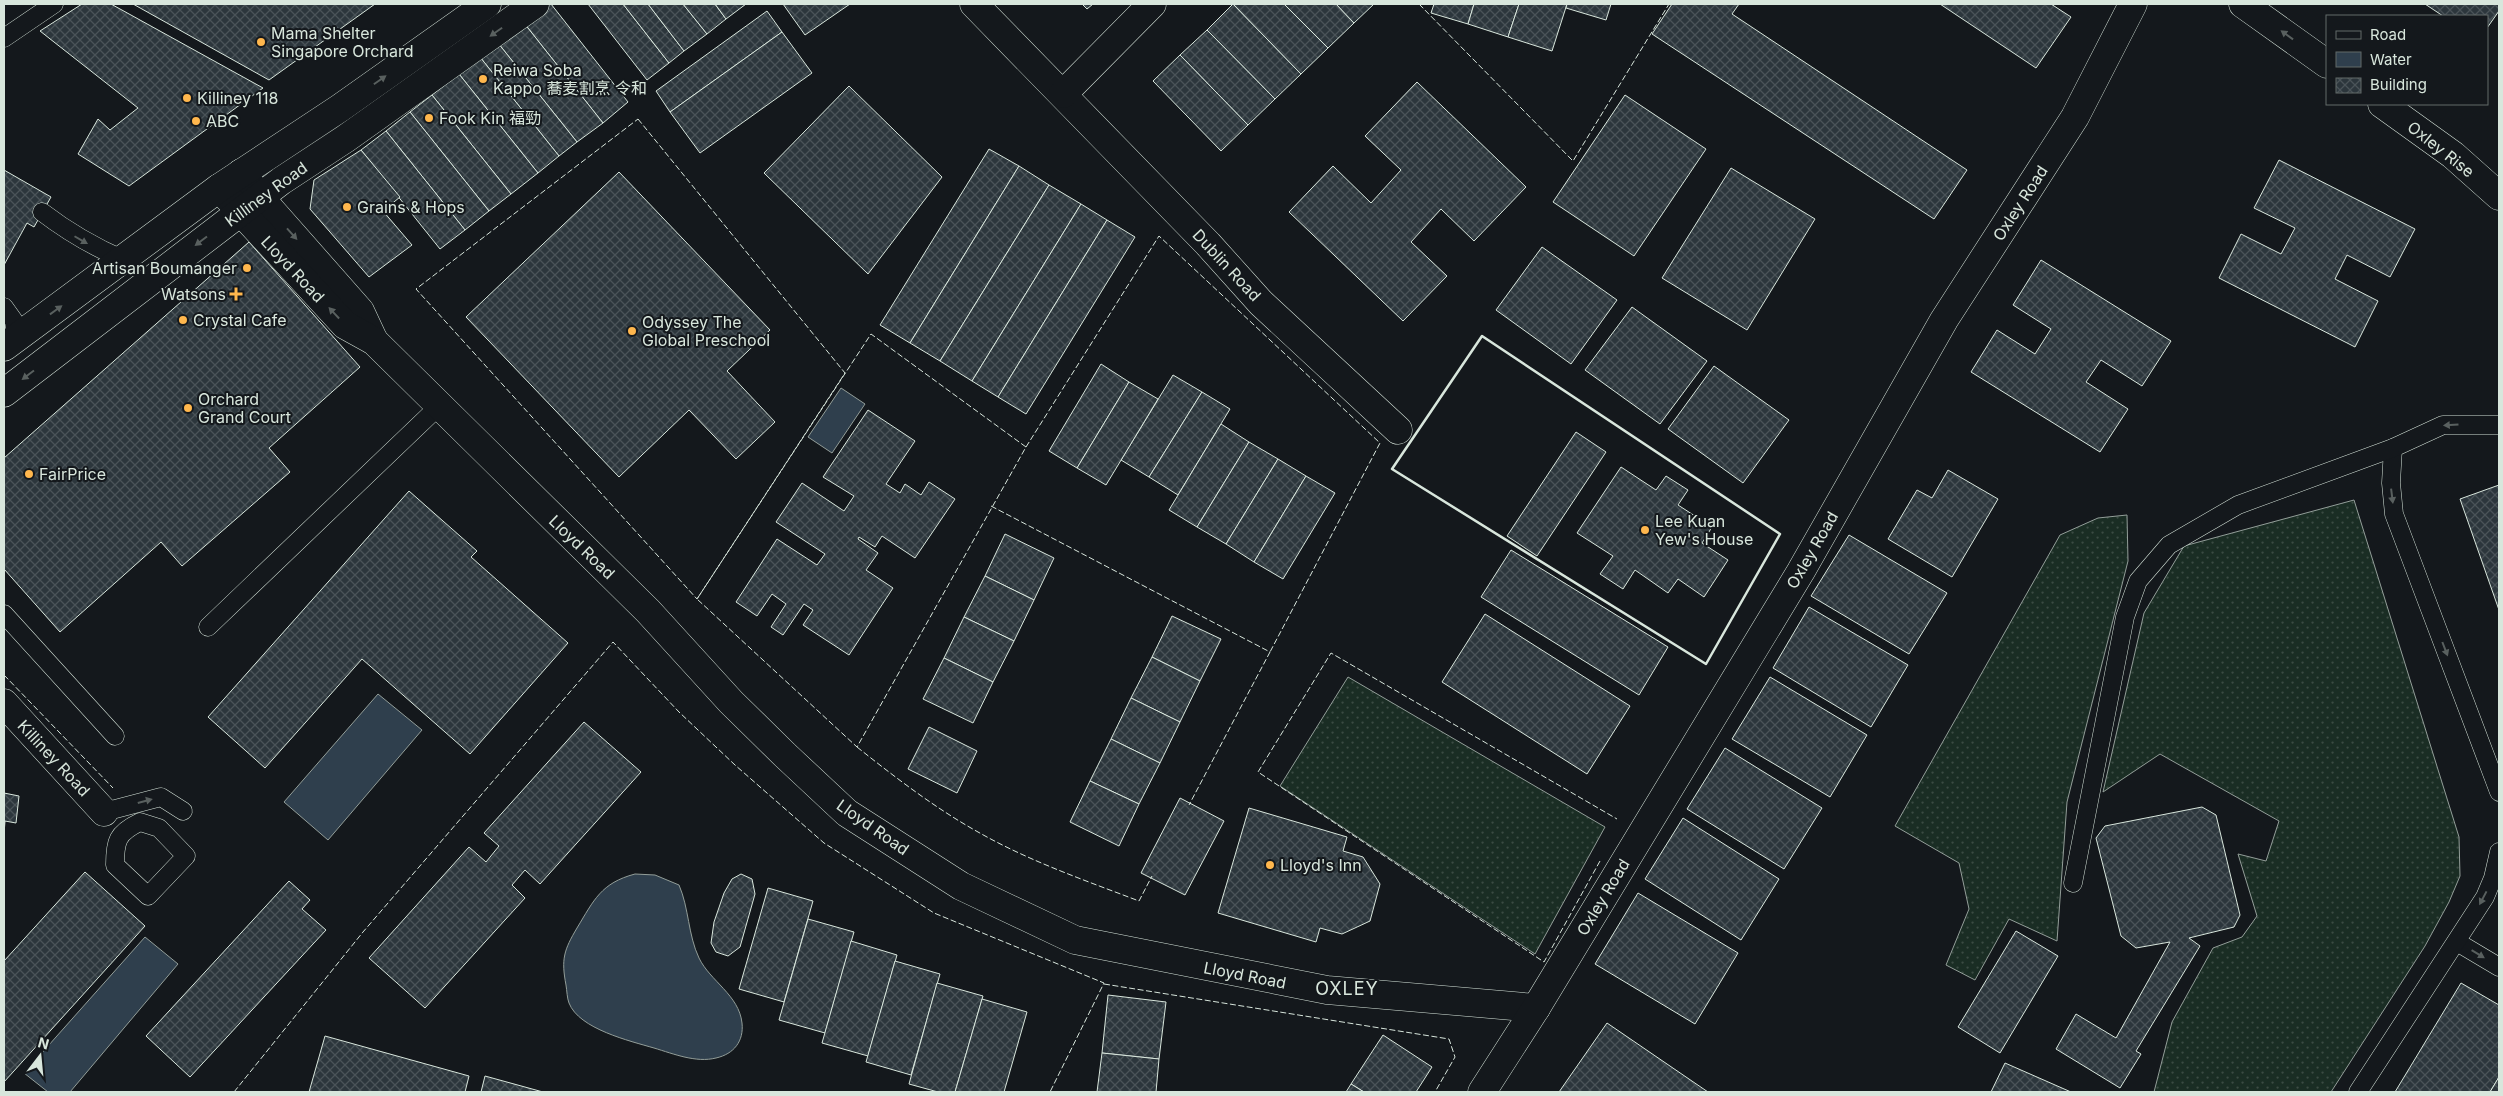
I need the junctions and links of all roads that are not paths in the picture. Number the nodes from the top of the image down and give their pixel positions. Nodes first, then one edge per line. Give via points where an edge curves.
1 (54, 4) edge
2 (487, 4) edge
3 (535, 4) edge
4 (974, 4) edge
5 (1152, 4) edge
6 (2133, 4) edge
7 (2243, 4) edge
8 (4, 38) edge
9 (2326, 63) edge
10 (1063, 94) junction
11 (2383, 105) edge
12 (241, 173) junction
13 (219, 188) junction
14 (2499, 196) edge
15 (250, 205) junction
16 (42, 212) dead end
17 (124, 260) junction
18 (4, 307) edge
19 (10, 343) edge
20 (4, 393) edge
21 (439, 406) junction
22 (2499, 425) edge
23 (1398, 430) dead end
24 (2393, 448) junction
25 (4, 614) edge
26 (208, 626) dead end
27 (4, 703) edge
28 (115, 736) dead end
29 (2499, 792) edge
30 (183, 811) dead end
31 (114, 821) joint
32 (2499, 852) edge
33 (2073, 883) dead end
34 (2457, 942) junction
35 (2499, 967) edge
36 (1536, 1008) junction
37 (1482, 1092) edge
38 (2358, 1092) edge

1 - 8 lane
12 -> 2 street, Killiney Road
3 -> 15 street, Killiney Road
4 - 10 street, Dublin Road
5 - 10 street
6 - 36 street, Oxley Road via 2075,116 1944,320 1801,571
9 -> 7 street
10 - 23 street, Dublin Road via 1262,303
11 - 14 street, Oxley Rise via 2453,155
12 - 13 street, Killiney Road
12 - 15 street, Lloyd Road
13 - 15 street, Lloyd Road
13 - 17 street, Killiney Road
15 -> 20 street, Killiney Road
15 - 21 street, Lloyd Road via 360,311 374,341
16 -> 17 lane via 67,232
19 -> 17 street, Killiney Road
18 - 19 lane via 14,321
21 - 26 lane
21 - 36 street, Lloyd Road via 648,612 731,702 847,812 961,886 1075,940 1327,990
22 -> 24 lane via 2443,425
24 -> 29 lane via 2391,483 2394,514
24 - 33 lane via 2238,505 2169,545 2138,581 2125,617
25 - 28 lane
27 - 31 street, Killiney Road
31 -> 30 lane via 161,797
32 -> 34 lane via 2485,897
34 -> 35 lane
34 - 38 lane
36 - 37 street, Oxley Road

